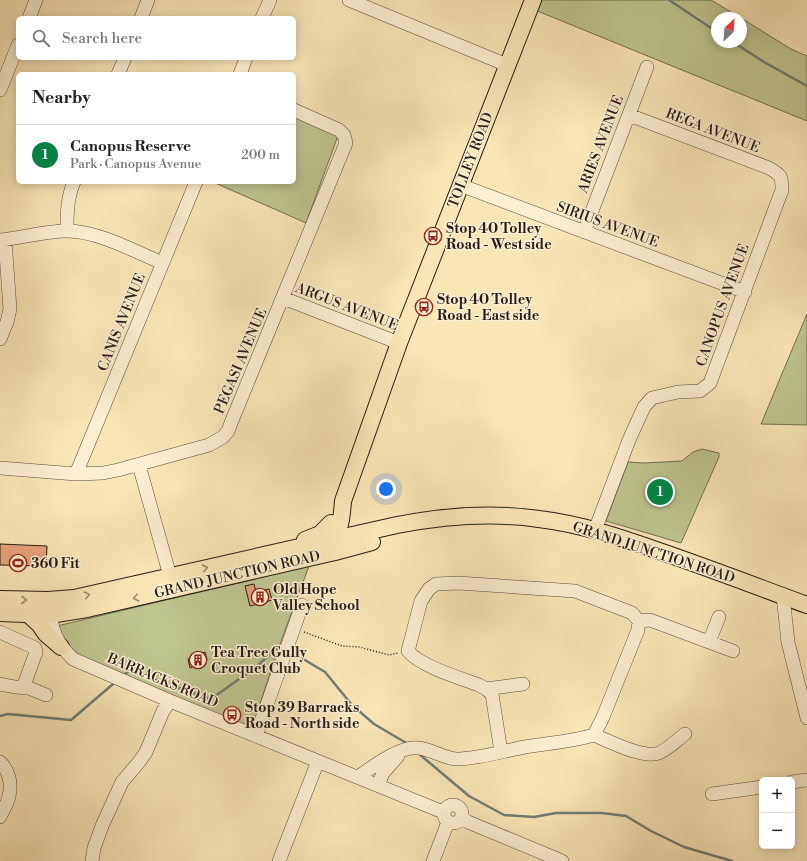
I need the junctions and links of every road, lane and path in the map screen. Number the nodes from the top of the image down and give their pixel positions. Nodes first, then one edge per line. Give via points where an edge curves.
1 (36, 0) edge
2 (148, 0) edge
3 (270, 0) edge
4 (349, 0) edge
5 (533, 0) edge
6 (30, 16) edge
7 (142, 16) edge
8 (263, 16) edge
9 (16, 50) edge
10 (124, 60) edge
11 (245, 60) edge
12 (506, 65) junction
13 (647, 67) dead end
14 (119, 72) edge
15 (241, 72) edge
16 (0, 90) edge
17 (296, 111) edge
18 (629, 115) junction
19 (782, 179) joint
20 (73, 184) edge
21 (195, 184) edge
22 (460, 185) junction
23 (67, 231) junction
24 (584, 232) junction
25 (2, 240) edge
26 (162, 263) junction
27 (745, 292) junction
28 (283, 298) junction
29 (0, 339) edge
30 (399, 343) junction
31 (139, 465) junction
32 (0, 468) edge
33 (76, 474) junction
34 (472, 516) junction
35 (336, 521) junction
36 (595, 530) junction
37 (361, 534) junction
38 (335, 546) junction
39 (241, 560) junction
40 (172, 583) junction
41 (782, 596) junction
42 (0, 599) edge
43 (302, 605) dead end
44 (807, 605) edge
45 (49, 608) junction
46 (0, 613) edge
47 (28, 614) junction
48 (719, 617) dead end
49 (639, 621) junction
50 (294, 628) junction
51 (0, 632) edge
52 (709, 642) junction
53 (61, 647) junction
54 (408, 651) junction
55 (733, 651) dead end
56 (0, 684) edge
57 (523, 684) dead end
58 (23, 688) junction
59 (486, 689) junction
60 (46, 695) dead end
61 (170, 701) junction
62 (807, 718) edge
63 (685, 734) dead end
64 (594, 735) junction
65 (256, 736) junction
66 (409, 749) junction
67 (501, 752) junction
68 (318, 761) junction
69 (0, 762) edge
70 (358, 777) junction
71 (807, 780) edge
72 (795, 782) edge
73 (378, 785) junction
74 (759, 787) edge
75 (712, 794) dead end
76 (446, 816) junction
77 (0, 817) edge
78 (92, 861) edge
79 (279, 861) edge
80 (433, 861) edge
81 (562, 861) edge

1 - 6 street
2 - 7 street
3 - 8 street
4 - 12 street
5 - 12 main road, TOLLEY ROAD
9 - 16 street
10 - 14 street
11 - 15 street
12 - 22 main road, TOLLEY ROAD
13 - 18 street, ARIES AVENUE
17 - 28 street, PEGASI AVENUE via 339,130 344,135 346,143
18 - 19 street, REGA AVENUE via 768,168 778,173
18 - 24 street, ARIES AVENUE
19 - 27 street, CANOPUS AVENUE via 782,190
20 - 23 street via 69,193
21 - 26 street, CANIS AVENUE
22 - 24 street, SIRIUS AVENUE
22 - 30 main road, TOLLEY ROAD
23 - 25 street
23 - 26 street via 103,238
24 - 27 street, SIRIUS AVENUE
25 - 29 street via 10,309
26 - 33 street, CANIS AVENUE
27 - 36 street, CANOPUS AVENUE via 710,383 700,391 678,392 652,398 644,407
28 - 30 street, ARGUS AVENUE
28 - 31 street, PEGASI AVENUE via 223,437 209,445
30 - 35 main road, TOLLEY ROAD
31 - 33 street, PEGASI AVENUE via 103,473
31 - 40 street
32 - 33 street, PEGASI AVENUE
34 - 36 main road, GRAND JUNCTION ROAD via 538,518
34 - 37 main road, GRAND JUNCTION ROAD via 435,518
34 - 38 main road, GRAND JUNCTION ROAD
35 - 37 main road
35 - 38 main road, TOLLEY ROAD via 330,535
35 - 39 main road via 316,537 251,553
36 - 41 main road, GRAND JUNCTION ROAD
37 - 38 main road, GRAND JUNCTION ROAD
38 - 39 main road, GRAND JUNCTION ROAD
38 - 40 main road, GRAND JUNCTION ROAD
40 -> 39 main road, GRAND JUNCTION ROAD
40 - 45 main road, GRAND JUNCTION ROAD via 74,598
41 - 44 main road, GRAND JUNCTION ROAD
41 - 62 street via 788,642
42 -> 45 main road, GRAND JUNCTION ROAD
43 - 50 street
45 - 47 main road, GRAND JUNCTION ROAD
45 - 53 street, BARRACKS ROAD via 54,634
46 - 47 main road, GRAND JUNCTION ROAD
47 - 53 main road
48 - 52 street
49 - 52 street via 650,620
49 - 54 street via 632,613 575,591 458,583 436,584 429,589 422,601
49 - 64 street via 638,630
50 - 54 path via 342,646 359,647 389,655
50 - 65 street
51 - 58 street via 35,648 36,652
52 - 55 street
53 - 61 street, BARRACKS ROAD via 73,659
54 - 59 street via 427,664
56 - 58 street
57 - 59 street
58 - 60 street
59 - 67 street via 492,694
61 - 65 street, BARRACKS ROAD
61 - 78 street via 163,711 146,752 122,782 102,826
63 - 64 street via 659,753 648,755
64 - 67 street
65 - 68 street, BARRACKS ROAD
66 - 67 street via 454,759
66 - 70 street via 389,757
66 - 73 street via 383,773
68 - 70 street, BARRACKS ROAD
68 - 79 street
69 - 77 street via 8,771 10,796
70 - 73 street, BARRACKS ROAD
71 - 72 street
73 - 76 street, BARRACKS ROAD via 438,810
74 - 75 street
76 - 80 street
76 - 81 street via 451,824 461,818

